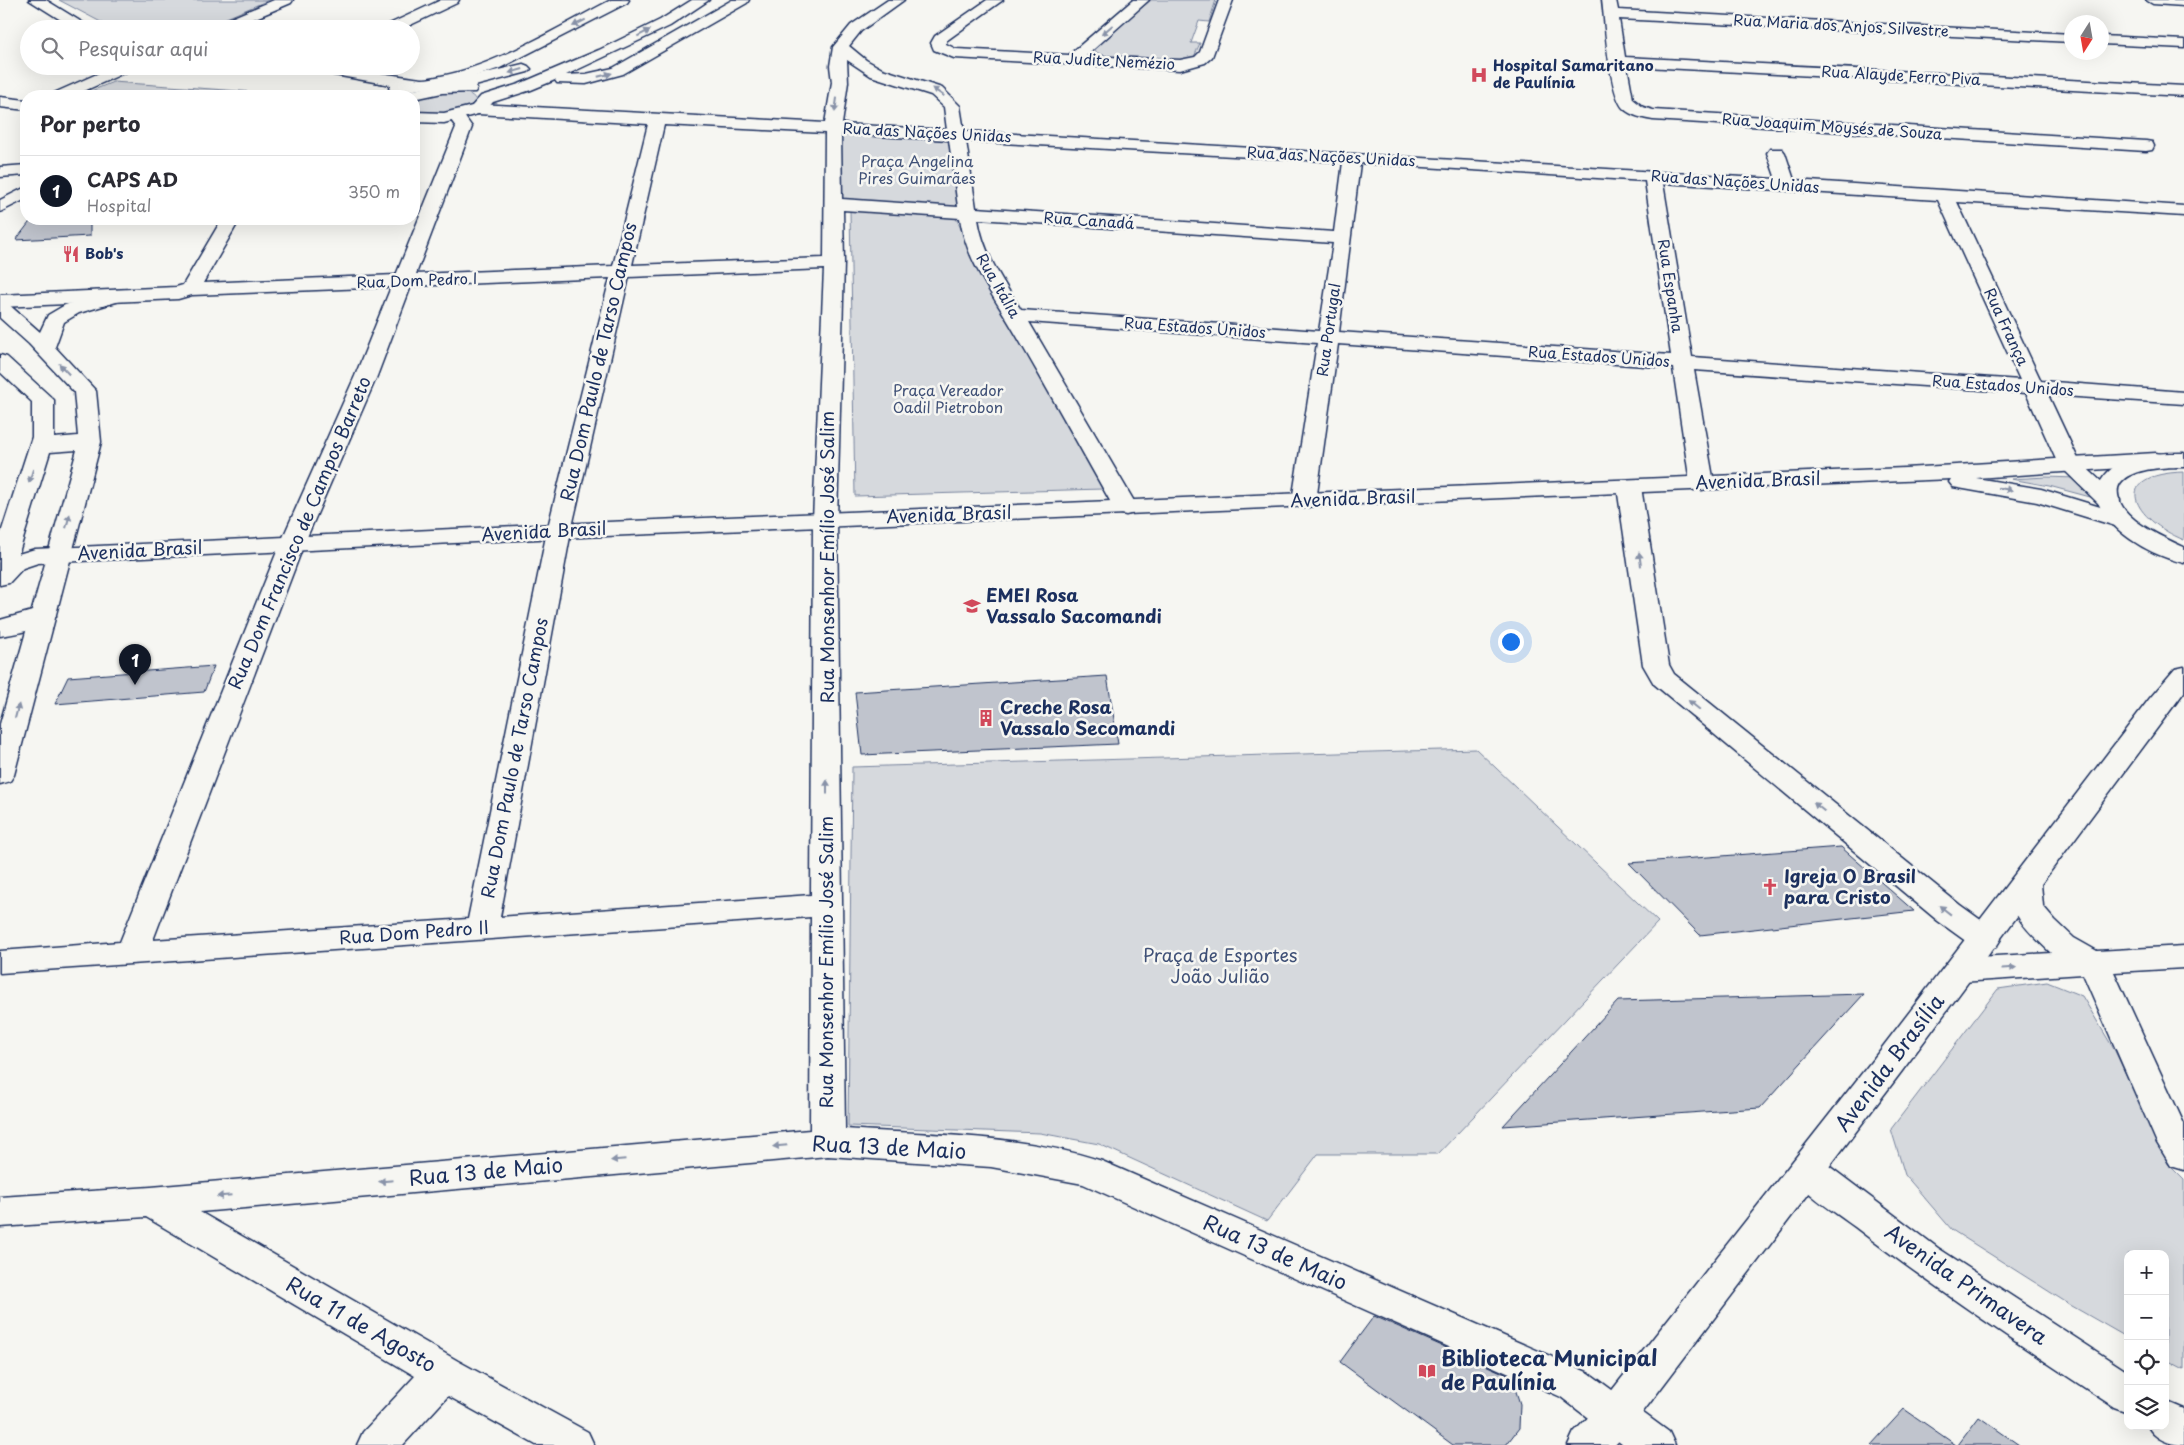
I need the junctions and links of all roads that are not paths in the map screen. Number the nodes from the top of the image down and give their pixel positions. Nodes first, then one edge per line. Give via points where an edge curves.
1 (36, 0) edge
2 (286, 0) edge
3 (452, 0) edge
4 (622, 0) edge
5 (702, 0) edge
6 (742, 0) edge
7 (896, 0) edge
8 (996, 0) edge
9 (1142, 0) edge
10 (1226, 0) edge
11 (2153, 0) edge
12 (2184, 2) edge
13 (1610, 7) edge
14 (70, 20) edge
15 (238, 20) edge
16 (409, 20) edge
17 (2064, 37) edge
18 (596, 40) dead end
19 (2109, 40) edge
20 (2184, 44) edge
21 (841, 47) junction
22 (551, 60) dead end
23 (1072, 60) junction
24 (1618, 61) junction
25 (533, 66) dead end
26 (108, 75) edge
27 (359, 75) edge
28 (884, 76) junction
29 (380, 79) junction
30 (539, 81) junction
31 (840, 82) junction
32 (429, 87) junction
33 (451, 88) junction
34 (74, 90) edge
35 (393, 90) edge
36 (416, 90) edge
37 (2184, 91) edge
38 (0, 102) edge
39 (20, 104) edge
40 (474, 108) junction
41 (420, 117) edge
42 (431, 118) junction
43 (657, 120) junction
44 (420, 121) edge
45 (833, 128) junction
46 (955, 135) junction
47 (2146, 146) dead end
48 (1776, 153) dead end
49 (1352, 158) junction
50 (20, 170) edge
51 (0, 172) edge
52 (1653, 177) junction
53 (1787, 186) junction
54 (20, 192) edge
55 (0, 194) edge
56 (20, 195) edge
57 (1945, 196) junction
58 (834, 204) junction
59 (0, 207) edge
60 (2184, 211) edge
61 (968, 214) junction
62 (227, 225) edge
63 (1343, 238) junction
64 (834, 263) junction
65 (620, 272) junction
66 (404, 282) junction
67 (190, 289) junction
68 (116, 296) junction
69 (0, 301) edge
70 (0, 307) edge
71 (1014, 315) junction
72 (1328, 337) junction
73 (44, 348) junction
74 (0, 361) edge
75 (1683, 363) junction
76 (2034, 388) junction
77 (2184, 398) edge
78 (90, 442) junction
79 (40, 446) junction
80 (2156, 460) junction
81 (2184, 460) edge
82 (2069, 464) junction
83 (1905, 475) junction
84 (1702, 483) junction
85 (1629, 487) junction
86 (2108, 500) junction
87 (1304, 501) junction
88 (1126, 508) junction
89 (825, 520) junction
90 (2122, 521) junction
91 (559, 531) junction
92 (2151, 542) junction
93 (292, 544) junction
94 (59, 555) junction
95 (2184, 556) edge
96 (2184, 571) edge
97 (0, 576) edge
98 (43, 616) junction
99 (0, 628) edge
100 (2184, 675) edge
101 (0, 775) edge
102 (2026, 884) junction
103 (828, 905) junction
104 (482, 929) junction
105 (1985, 939) junction
106 (132, 953) junction
107 (2184, 957) edge
108 (0, 962) edge
109 (2094, 963) junction
110 (1960, 970) junction
111 (828, 1142) junction
112 (2184, 1156) edge
113 (1808, 1170) junction
114 (151, 1202) junction
115 (0, 1212) edge
116 (444, 1374) junction
117 (2124, 1391) edge
118 (1616, 1416) junction
119 (2169, 1422) edge
120 (2184, 1431) edge
121 (377, 1445) edge
122 (574, 1445) edge
123 (1588, 1445) edge
124 (1655, 1445) edge

1 - 14 street
2 - 15 street
3 - 16 street
4 -> 32 street via 495,65
30 -> 5 street via 665,23
30 -> 6 street via 586,79 618,71
7 - 21 street via 856,28
8 - 23 street, Rua Judite Nemézio via 940,39 938,45 942,49 967,54
9 -> 23 street
10 - 23 street, Rua Judite Nemézio via 1207,54 1200,60 1169,66
11 - 12 street
13 - 17 street, Rua Maria dos Anjos Silvestre
13 - 24 street, Rua Joaquim Moysés de Souza
18 - 22 street
19 - 20 street
21 - 28 street, Rua Itália via 862,66
21 - 31 street, Rua Monsenhor Emílio José Salim
24 - 37 street, Rua Alayde Ferro Piva
24 - 47 street, Rua Joaquim Moysés de Souza via 1623,94 1629,106 1660,116
25 -> 33 street
26 - 34 street
27 - 29 street
28 - 31 street
46 -> 28 street, Rua Itália via 952,106 946,98 934,89
29 - 32 street via 403,80
29 - 35 street
30 - 40 street
31 -> 45 street, Rua Monsenhor Emílio José Salim
32 - 33 street
32 - 36 street
33 - 40 street via 473,89 485,95
38 - 39 street
40 - 42 street
40 - 43 street, Rua das Nações Unidas
40 - 66 street, Rua Dom Francisco de Campos Barreto
41 - 42 street
42 - 44 street
43 - 45 street, Rua das Nações Unidas
43 - 65 street, Rua Dom Paulo de Tarso Campos
45 - 46 street, Rua das Nações Unidas
45 - 58 street, Rua Monsenhor Emílio José Salim
46 - 49 street, Rua das Nações Unidas
46 - 61 street, Rua Itália
48 - 53 street
49 - 52 street, Rua das Nações Unidas
49 - 63 street, Rua Portugal
50 - 51 street
52 - 53 street, Rua das Nações Unidas
52 - 75 street, Rua Espanha
53 - 57 street, Rua das Nações Unidas
54 - 55 street
56 - 59 street
57 - 60 street, Rua das Nações Unidas
57 - 76 street, Rua França
58 - 61 street, Rua Canadá
58 - 64 street, Rua Monsenhor Emílio José Salim
61 - 63 street, Rua Canadá
61 - 71 street, Rua Itália via 982,262
62 - 67 street
63 - 72 street, Rua Portugal
64 - 65 street, Rua Dom Pedro I
64 - 89 street, Rua Monsenhor Emílio José Salim
65 - 66 street, Rua Dom Pedro I
65 - 91 street, Rua Dom Paulo de Tarso Campos
66 - 67 street, Rua Dom Pedro I
66 - 93 street, Rua Dom Francisco de Campos Barreto
67 - 68 street, Rua Dom Pedro I via 178,293
68 - 69 street, Rua Dom Pedro I
68 - 73 street via 72,309 54,319
70 - 73 street
71 - 72 street, Rua Estados Unidos
71 - 88 street, Rua Itália
72 - 75 street, Rua Estados Unidos
72 - 87 street, Rua Portugal
78 -> 73 street via 85,392
74 - 79 street via 43,400
75 - 76 street, Rua Estados Unidos
75 - 84 street, Rua Espanha
76 - 77 street, Rua Estados Unidos
76 - 82 street, Rua França
78 - 79 street
94 -> 78 street
79 -> 97 street
80 - 81 street, Avenida Brasil
80 - 82 street, Avenida Brasil
80 - 86 street via 2133,465 2116,474 2107,486
82 - 83 street, Avenida Brasil
82 - 86 street, Rua França
83 - 84 street, Avenida Brasil
83 -> 90 street, Avenida Brasil via 2033,495 2066,502
84 - 85 street, Avenida Brasil
85 - 87 street, Avenida Brasil
105 -> 85 street via 1663,678 1656,665
86 - 90 street, Rua França
87 - 88 street, Avenida Brasil
88 - 89 street, Avenida Brasil
89 - 91 street, Avenida Brasil
103 -> 89 street, Rua Monsenhor Emílio José Salim
90 - 92 street
91 - 93 street, Avenida Brasil
91 - 104 street, Rua Dom Paulo de Tarso Campos
92 - 95 street
92 - 96 street
93 - 94 street, Avenida Brasil
93 - 106 street, Rua Dom Francisco de Campos Barreto
94 - 97 street, Avenida Brasil via 35,556 14,563
94 - 98 street
98 - 99 street
101 -> 98 street
100 - 102 street, Avenida Brasília
102 - 105 street, Avenida Brasília
102 - 109 street via 2028,908 2044,928 2064,946
103 - 104 street, Rua Dom Pedro II
103 - 111 street, Rua Monsenhor Emílio José Salim
104 - 106 street, Rua Dom Pedro II
105 - 110 street, Avenida Brasília
106 - 108 street, Rua Dom Pedro II
107 - 109 street
110 -> 109 street
109 - 112 street via 2175,1143
110 - 113 street, Avenida Brasília
111 -> 114 street, Rua 13 de Maio
111 - 118 street, Rua 13 de Maio via 991,1153 1089,1171 1575,1385
113 - 117 street, Avenida Primavera via 1969,1290
113 - 118 street, Avenida Brasília
114 - 115 street, Rua 13 de Maio
114 - 116 street, Rua 11 de Agosto
116 - 121 street
116 - 122 street, Rua 11 de Agosto
118 - 123 street, Avenida Brasília
118 - 124 street, Rua 13 de Maio
119 - 120 street

